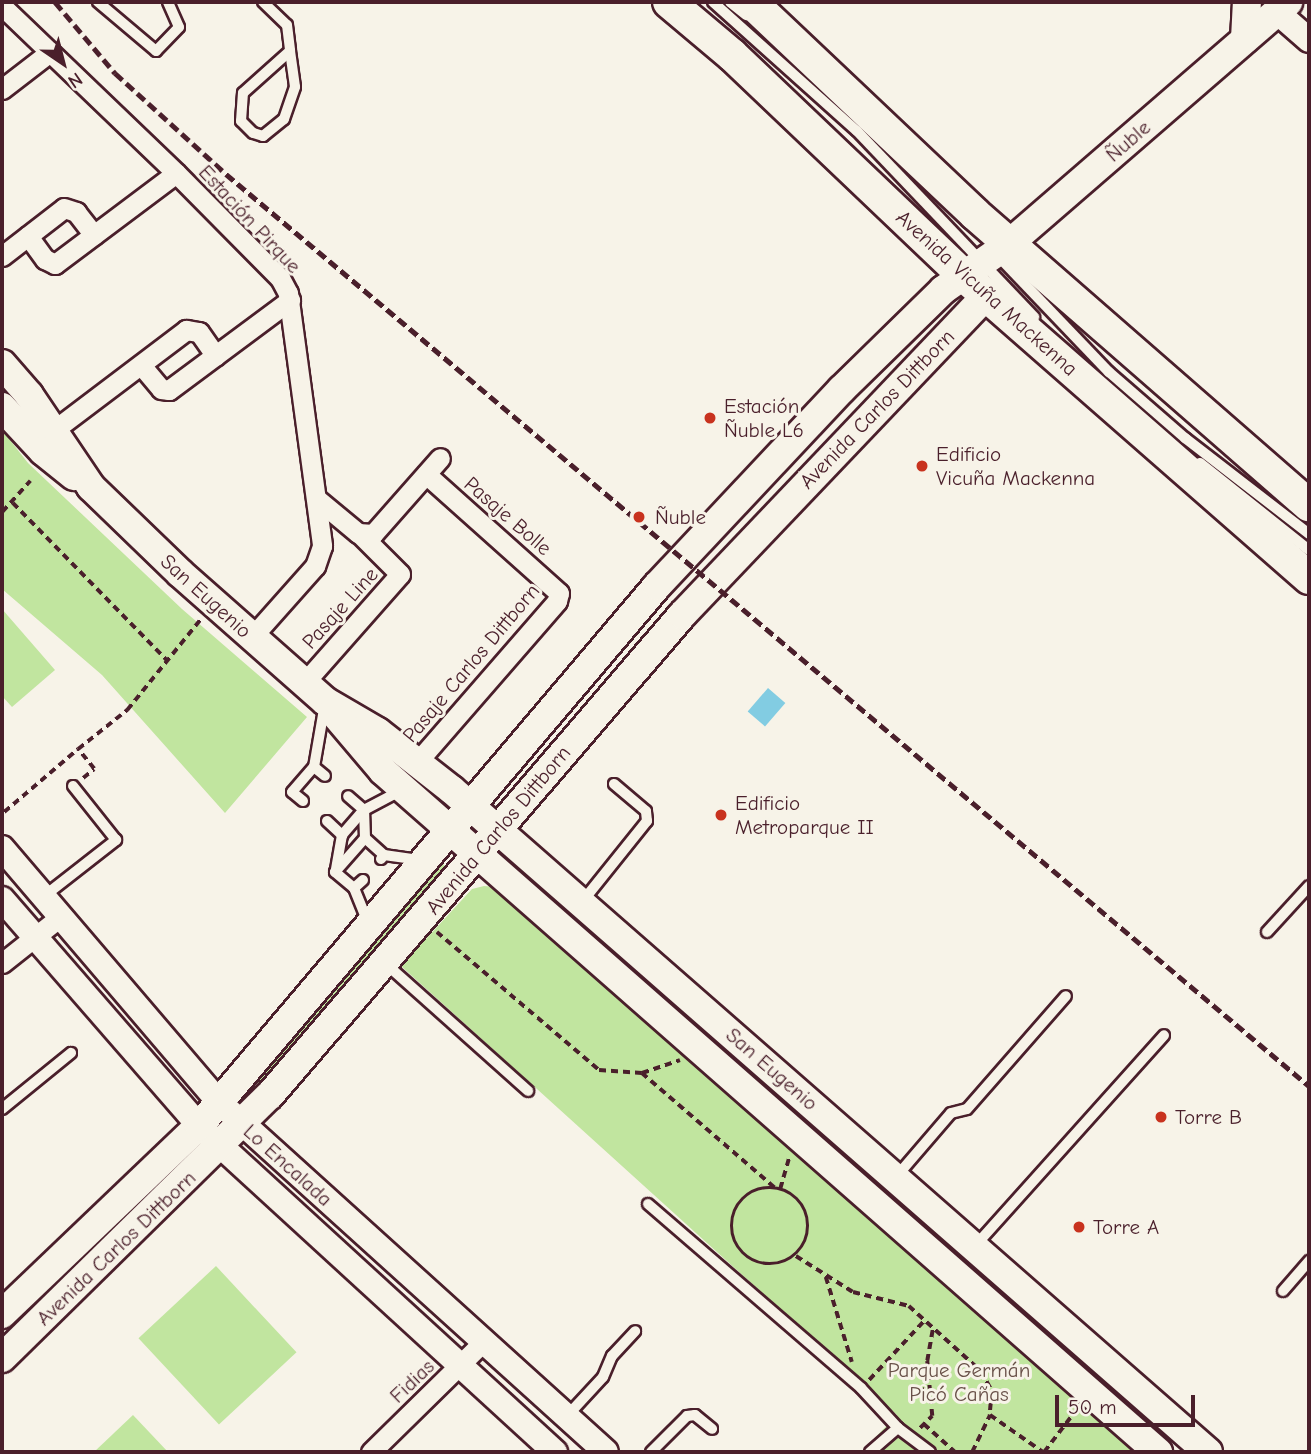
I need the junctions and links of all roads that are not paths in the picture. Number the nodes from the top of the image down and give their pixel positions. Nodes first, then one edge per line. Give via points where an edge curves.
1 (98, 2) edge
2 (168, 2) edge
3 (263, 2) edge
4 (669, 2) edge
5 (713, 2) edge
6 (730, 2) edge
7 (751, 2) edge
8 (1247, 2) edge
9 (1277, 5) edge
10 (2, 6) edge
11 (1245, 39) junction
12 (1309, 40) edge
13 (290, 51) junction
14 (50, 52) junction
15 (2, 89) edge
16 (176, 173) junction
17 (951, 209) dead end
18 (94, 235) junction
19 (28, 236) junction
20 (2, 256) edge
21 (987, 256) junction
22 (996, 291) junction
23 (290, 300) junction
24 (1039, 322) dead end
25 (1073, 353) dead end
26 (216, 356) junction
27 (2, 364) edge
28 (141, 365) junction
29 (2, 407) edge
30 (54, 430) junction
31 (440, 458) dead end
32 (426, 474) junction
33 (91, 487) junction
34 (317, 499) junction
35 (1309, 505) edge
36 (360, 534) junction
37 (1309, 534) edge
38 (1309, 550) edge
39 (1309, 578) edge
40 (559, 593) joint
41 (253, 637) junction
42 (304, 683) junction
43 (325, 701) junction
44 (418, 761) junction
45 (314, 767) junction
46 (325, 776) dead end
47 (614, 784) dead end
48 (73, 786) road end
49 (404, 789) junction
50 (348, 796) dead end
51 (303, 802) dead end
52 (470, 807) junction
53 (364, 810) junction
54 (327, 821) dead end
55 (451, 829) junction
56 (498, 831) junction
57 (342, 835) junction
58 (365, 838) junction
59 (2, 848) edge
60 (478, 854) junction
61 (425, 860) junction
62 (335, 872) junction
63 (363, 880) dead end
64 (1309, 886) edge
65 (355, 888) junction
66 (43, 897) junction
67 (2, 900) edge
68 (581, 903) junction
69 (60, 917) junction
70 (369, 927) junction
71 (1267, 932) dead end
72 (34, 937) junction
73 (385, 962) junction
74 (2, 963) edge
75 (1066, 996) dead end
76 (1164, 1035) dead end
77 (171, 1048) junction
78 (71, 1053) dead end
79 (147, 1069) junction
80 (528, 1091) dead end
81 (220, 1103) junction
82 (2, 1109) edge
83 (243, 1124) junction
84 (199, 1126) junction
85 (221, 1147) junction
86 (301, 1176) junction
87 (896, 1177) junction
88 (278, 1200) junction
89 (648, 1204) dead end
90 (974, 1246) junction
91 (1309, 1261) edge
92 (1283, 1291) dead end
93 (2, 1314) edge
94 (635, 1331) dead end
95 (483, 1342) junction
96 (2, 1357) edge
97 (1100, 1357) junction
98 (460, 1366) junction
99 (1089, 1392) junction
100 (1143, 1394) junction
101 (566, 1416) junction
102 (1121, 1420) junction
103 (898, 1428) junction
104 (712, 1429) dead end
105 (371, 1452) edge
106 (555, 1452) edge
107 (606, 1452) edge
108 (651, 1452) edge
109 (870, 1452) edge
110 (930, 1452) edge
111 (1158, 1452) edge
112 (1208, 1452) edge

1 - 2 lane via 156,51 179,27
3 - 13 lane via 287,24
4 - 21 main road, Avenida Vicuña Mackenna
5 - 21 lane via 839,113
6 - 17 lane
7 - 21 main road, Avenida Vicuña Mackenna
8 - 11 main road
9 - 11 main road, Ñuble
9 - 12 street
10 - 14 street, Estación Pirque
11 - 21 main road, Ñuble
13 - 13 lane via 243,93 241,121 253,133 263,136 284,120 295,87
14 - 15 street
14 - 16 street, Estación Pirque
16 - 18 street
16 - 23 street, Estación Pirque via 281,278
18 - 19 street via 68,208
18 - 19 street via 52,264
19 - 20 street
21 - 22 main road, Avenida Vicuña Mackenna
21 - 35 main road, Avenida Vicuña Mackenna
21 - 37 lane via 1185,438
21 - 52 main road, Avenida Carlos Dittborn via 849,382 716,521
22 - 24 lane
22 - 39 main road, Avenida Vicuña Mackenna
22 - 56 main road, Avenida Carlos Dittborn via 682,615
23 - 26 street
23 - 34 street, Estación Pirque
25 - 38 lane
26 - 28 street via 169,390 161,389
26 - 28 street via 192,328
27 - 30 main road, San Eugenio
28 - 30 street
29 - 33 main road, San Eugenio via 43,451
30 - 33 main road, San Eugenio
31 - 32 street, Pasaje Line
32 - 36 street, Pasaje Line via 378,531
32 - 40 street, Pasaje Bolle
33 - 41 main road, San Eugenio
34 - 36 street, Pasaje Line
34 - 41 street, Estación Pirque via 322,546 315,566
36 - 42 street, Pasaje Line via 400,575
40 - 44 street, Pasaje Carlos Dittborn via 557,601
41 - 42 main road, San Eugenio
42 - 43 main road, San Eugenio
43 - 44 main road, San Eugenio
43 - 45 lane
43 - 49 main road, San Eugenio via 365,752
44 - 52 main road, San Eugenio
45 - 46 lane
45 - 51 lane via 292,792
47 - 68 lane via 646,811 647,821
48 - 66 lane via 116,840
49 - 53 lane
49 - 55 main road, San Eugenio
50 - 53 lane
52 - 55 main road, Avenida Carlos Dittborn
52 - 56 main road, San Eugenio
53 - 57 lane
53 - 58 lane
54 - 57 lane
55 - 60 main road, San Eugenio
55 - 61 main road, Avenida Carlos Dittborn
56 - 60 main road, Avenida Carlos Dittborn
56 - 68 main road, San Eugenio
57 - 62 lane
58 - 61 lane via 383,857
58 - 62 lane
59 - 66 street, Lo Encalada
60 - 73 main road, Avenida Carlos Dittborn
60 - 99 main road, San Eugenio
61 - 70 main road, Avenida Carlos Dittborn
62 - 65 lane
63 - 65 lane
64 - 71 lane
65 - 70 lane
66 - 69 street, Lo Encalada
67 - 72 street, Lo Encalada
68 - 87 main road, San Eugenio
69 - 72 street
69 - 77 street, Lo Encalada
70 - 81 main road, Avenida Carlos Dittborn
72 - 74 street
72 - 79 street, Lo Encalada
73 - 80 lane
73 - 83 main road, Avenida Carlos Dittborn
75 - 87 lane via 967,1109 951,1113
76 - 90 lane
77 - 79 street
77 - 81 street, Lo Encalada
78 - 82 lane
79 - 84 street, Lo Encalada
81 - 83 street, Lo Encalada
81 - 84 main road, Avenida Carlos Dittborn
83 - 85 main road, Avenida Carlos Dittborn
83 - 86 street, Lo Encalada
84 - 85 street, Lo Encalada
84 - 93 main road, Avenida Carlos Dittborn
85 - 88 street, Lo Encalada
85 - 96 main road, Avenida Carlos Dittborn
86 - 88 street
86 - 95 street, Lo Encalada
87 - 90 main road, San Eugenio
88 - 98 street, Lo Encalada
89 - 103 lane via 860,1388
90 - 97 main road, San Eugenio
91 - 92 lane
94 - 101 lane via 611,1356 603,1377
95 - 98 street, Fidias
95 - 101 street, Lo Encalada
97 - 99 main road
97 - 100 main road, San Eugenio
98 - 105 street, Fidias
98 - 106 street, Lo Encalada
99 - 102 main road, San Eugenio
100 - 102 main road via 1123,1400
100 - 112 main road, San Eugenio
101 - 107 street, Lo Encalada
102 - 111 main road, San Eugenio
103 - 109 lane
103 - 110 lane
104 - 108 lane via 695,1415 687,1416

